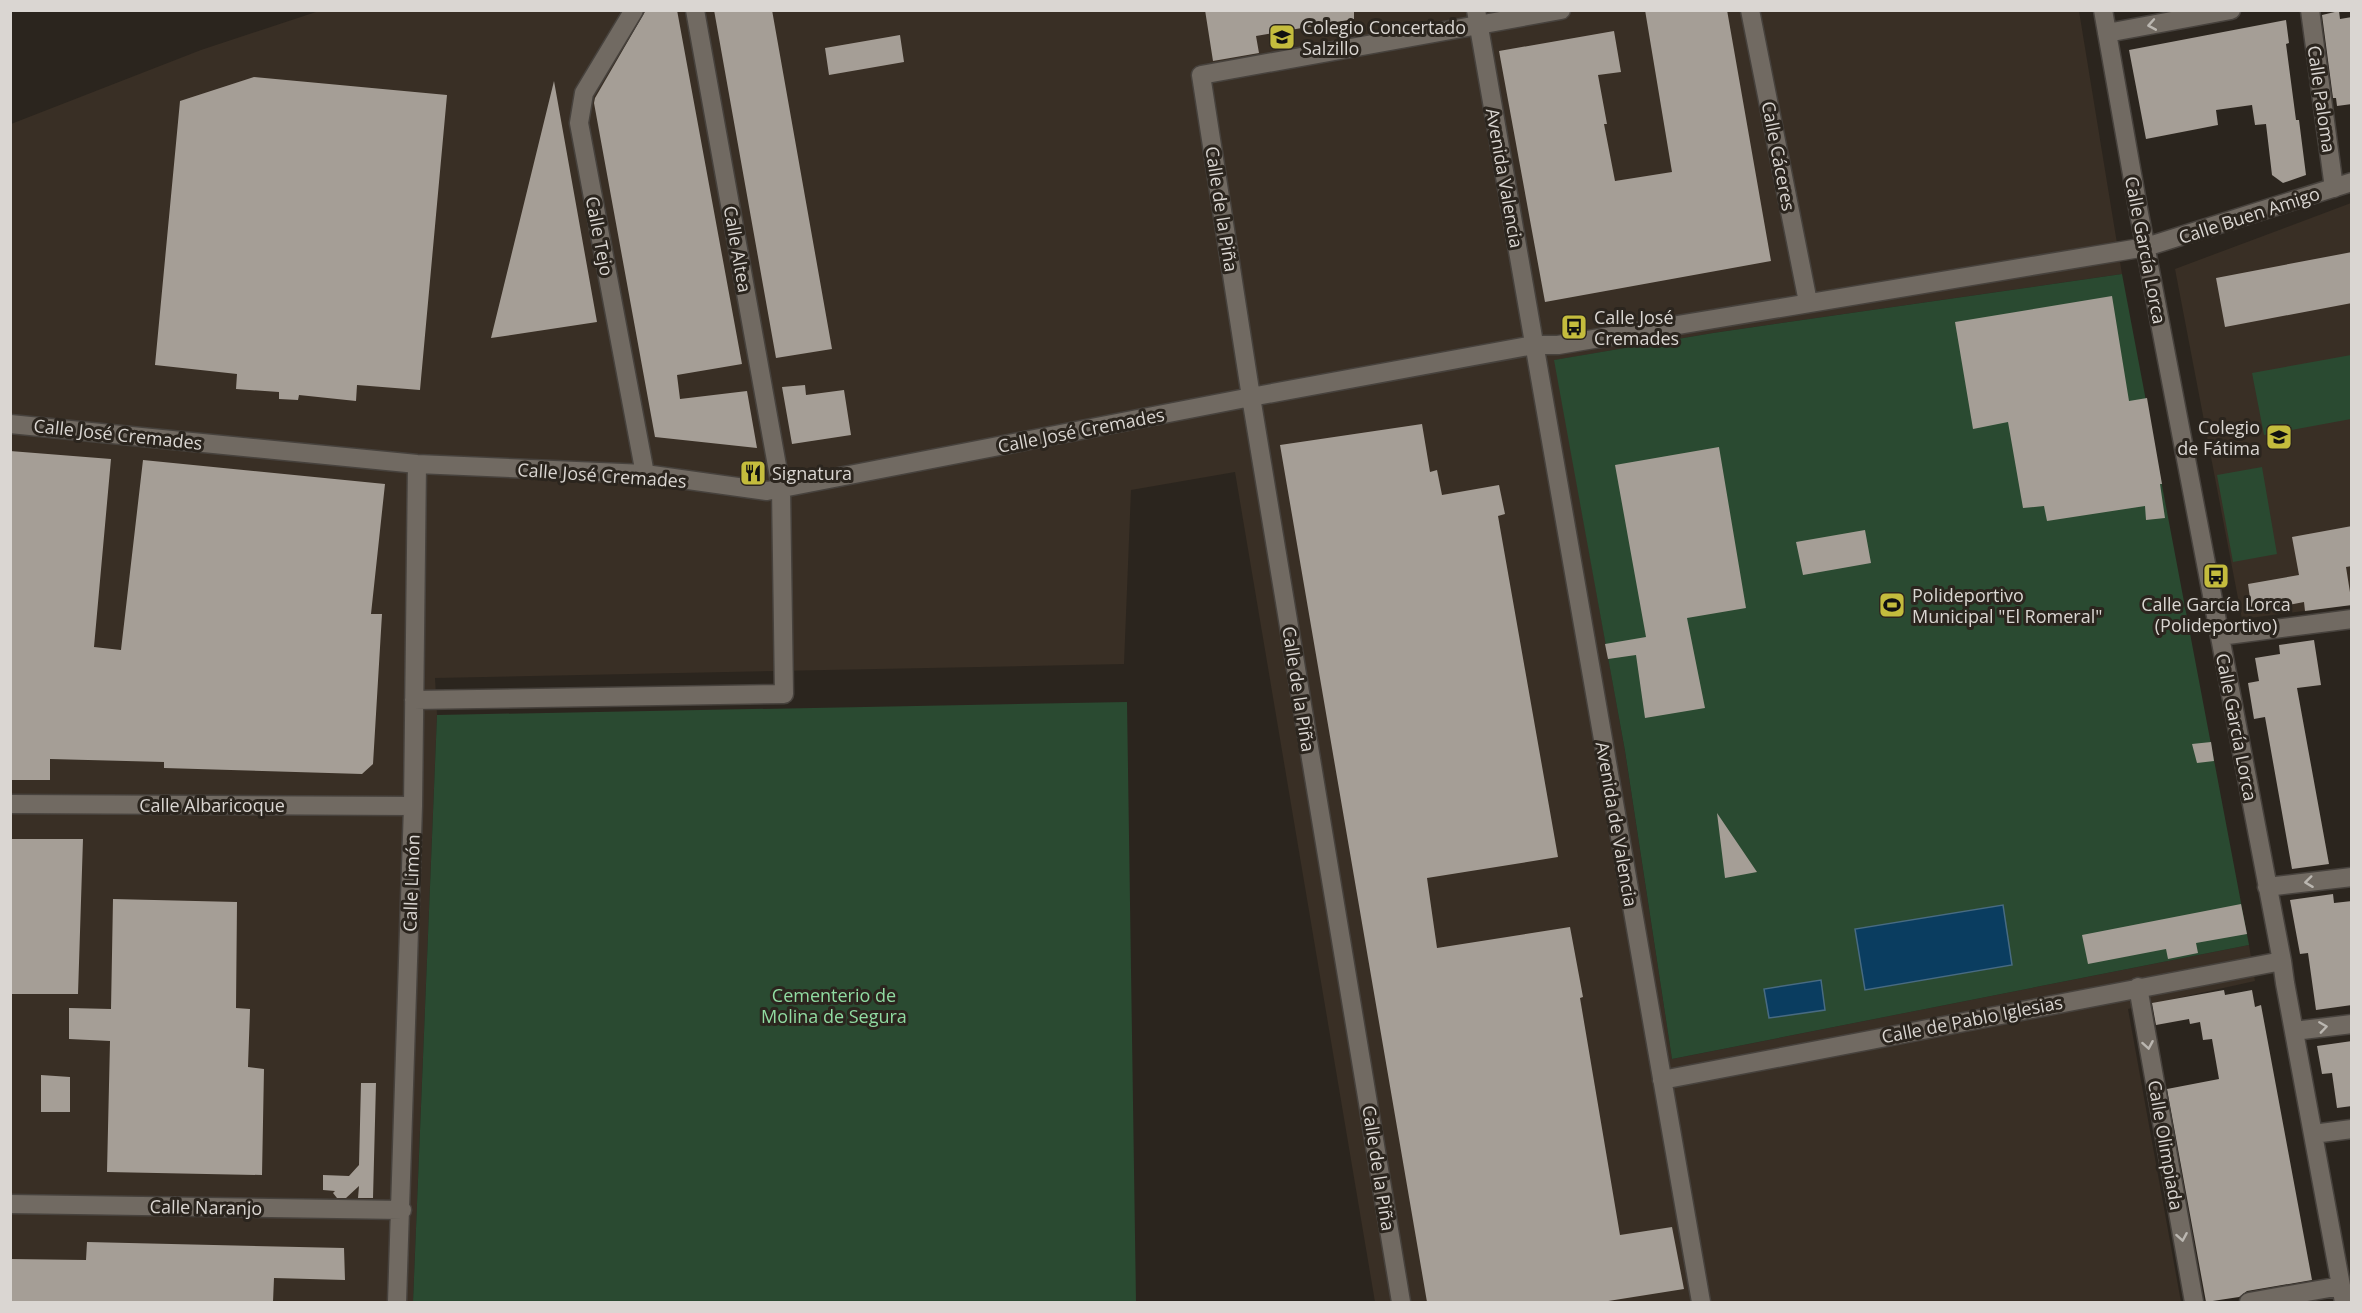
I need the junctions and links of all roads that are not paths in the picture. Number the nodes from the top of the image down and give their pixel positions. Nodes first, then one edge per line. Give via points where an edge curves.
1 (634, 10) edge
2 (694, 10) edge
3 (1562, 10) edge
4 (1750, 10) edge
5 (2103, 10) edge
6 (2231, 10) edge
7 (2310, 10) edge
8 (1478, 18) edge
9 (2107, 33) junction
10 (2352, 182) edge
11 (2334, 188) junction
12 (2146, 247) junction
13 (1808, 302) junction
14 (1534, 345) junction
15 (1251, 397) junction
16 (10, 424) edge
17 (417, 464) junction
18 (645, 474) junction
19 (781, 488) junction
20 (2352, 620) edge
21 (2220, 636) junction
22 (414, 700) junction
23 (10, 804) edge
24 (413, 806) junction
25 (2352, 877) edge
26 (2267, 887) junction
27 (2282, 961) junction
28 (2138, 987) junction
29 (2352, 1023) edge
30 (2294, 1031) junction
31 (1662, 1080) junction
32 (2352, 1129) edge
33 (2313, 1134) junction
34 (10, 1204) edge
35 (402, 1210) junction
36 (2343, 1294) edge
37 (398, 1302) edge
38 (1401, 1302) edge
39 (1701, 1302) edge
40 (2194, 1302) edge
41 (2249, 1302) edge

1 - 18 street, Calle Tejo via 584,93 579,123
2 - 19 street, Calle Altea
3 - 8 street
4 - 13 street, Calle Cáceres
5 - 9 street, Calle García Lorca
6 -> 9 street
7 - 11 street, Calle Paloma
8 - 14 street, Avenida Valencia
8 - 15 street, Calle de la Piña via 1201,75
9 - 12 street, Calle García Lorca
10 - 11 street, Calle Buen Amigo
11 - 12 street, Calle Buen Amigo
12 - 13 street, Calle José Cremades
12 - 21 street, Calle García Lorca
13 - 14 street, Calle José Cremades via 1558,345
14 - 15 street, Calle José Cremades
14 - 31 street, Avenida de Valencia
15 - 19 street, Calle José Cremades
15 - 38 street, Calle de la Piña
16 - 17 street, Calle José Cremades
17 - 18 street, Calle José Cremades
17 - 22 street, Calle Limón
18 - 19 street, Calle José Cremades via 767,491
19 - 22 street, Calle Altea via 784,694
20 - 21 street
21 - 26 street, Calle García Lorca
22 - 24 street, Calle Limón
23 - 24 street, Calle Albaricoque
24 - 35 street, Calle Limón
25 -> 26 street
26 - 27 street, Calle García Lorca
27 - 28 street, Calle de Pablo Iglesias
27 - 30 street, Calle García Lorca
28 - 31 street, Calle de Pablo Iglesias
28 -> 40 street, Calle Olimpiada
30 -> 29 street
30 - 33 street, Calle García Lorca
31 - 39 street, Avenida de Valencia
32 - 33 street
33 - 36 street, Calle García Lorca
34 - 35 street, Calle Naranjo
35 - 37 street, Calle Limón
36 - 41 street

